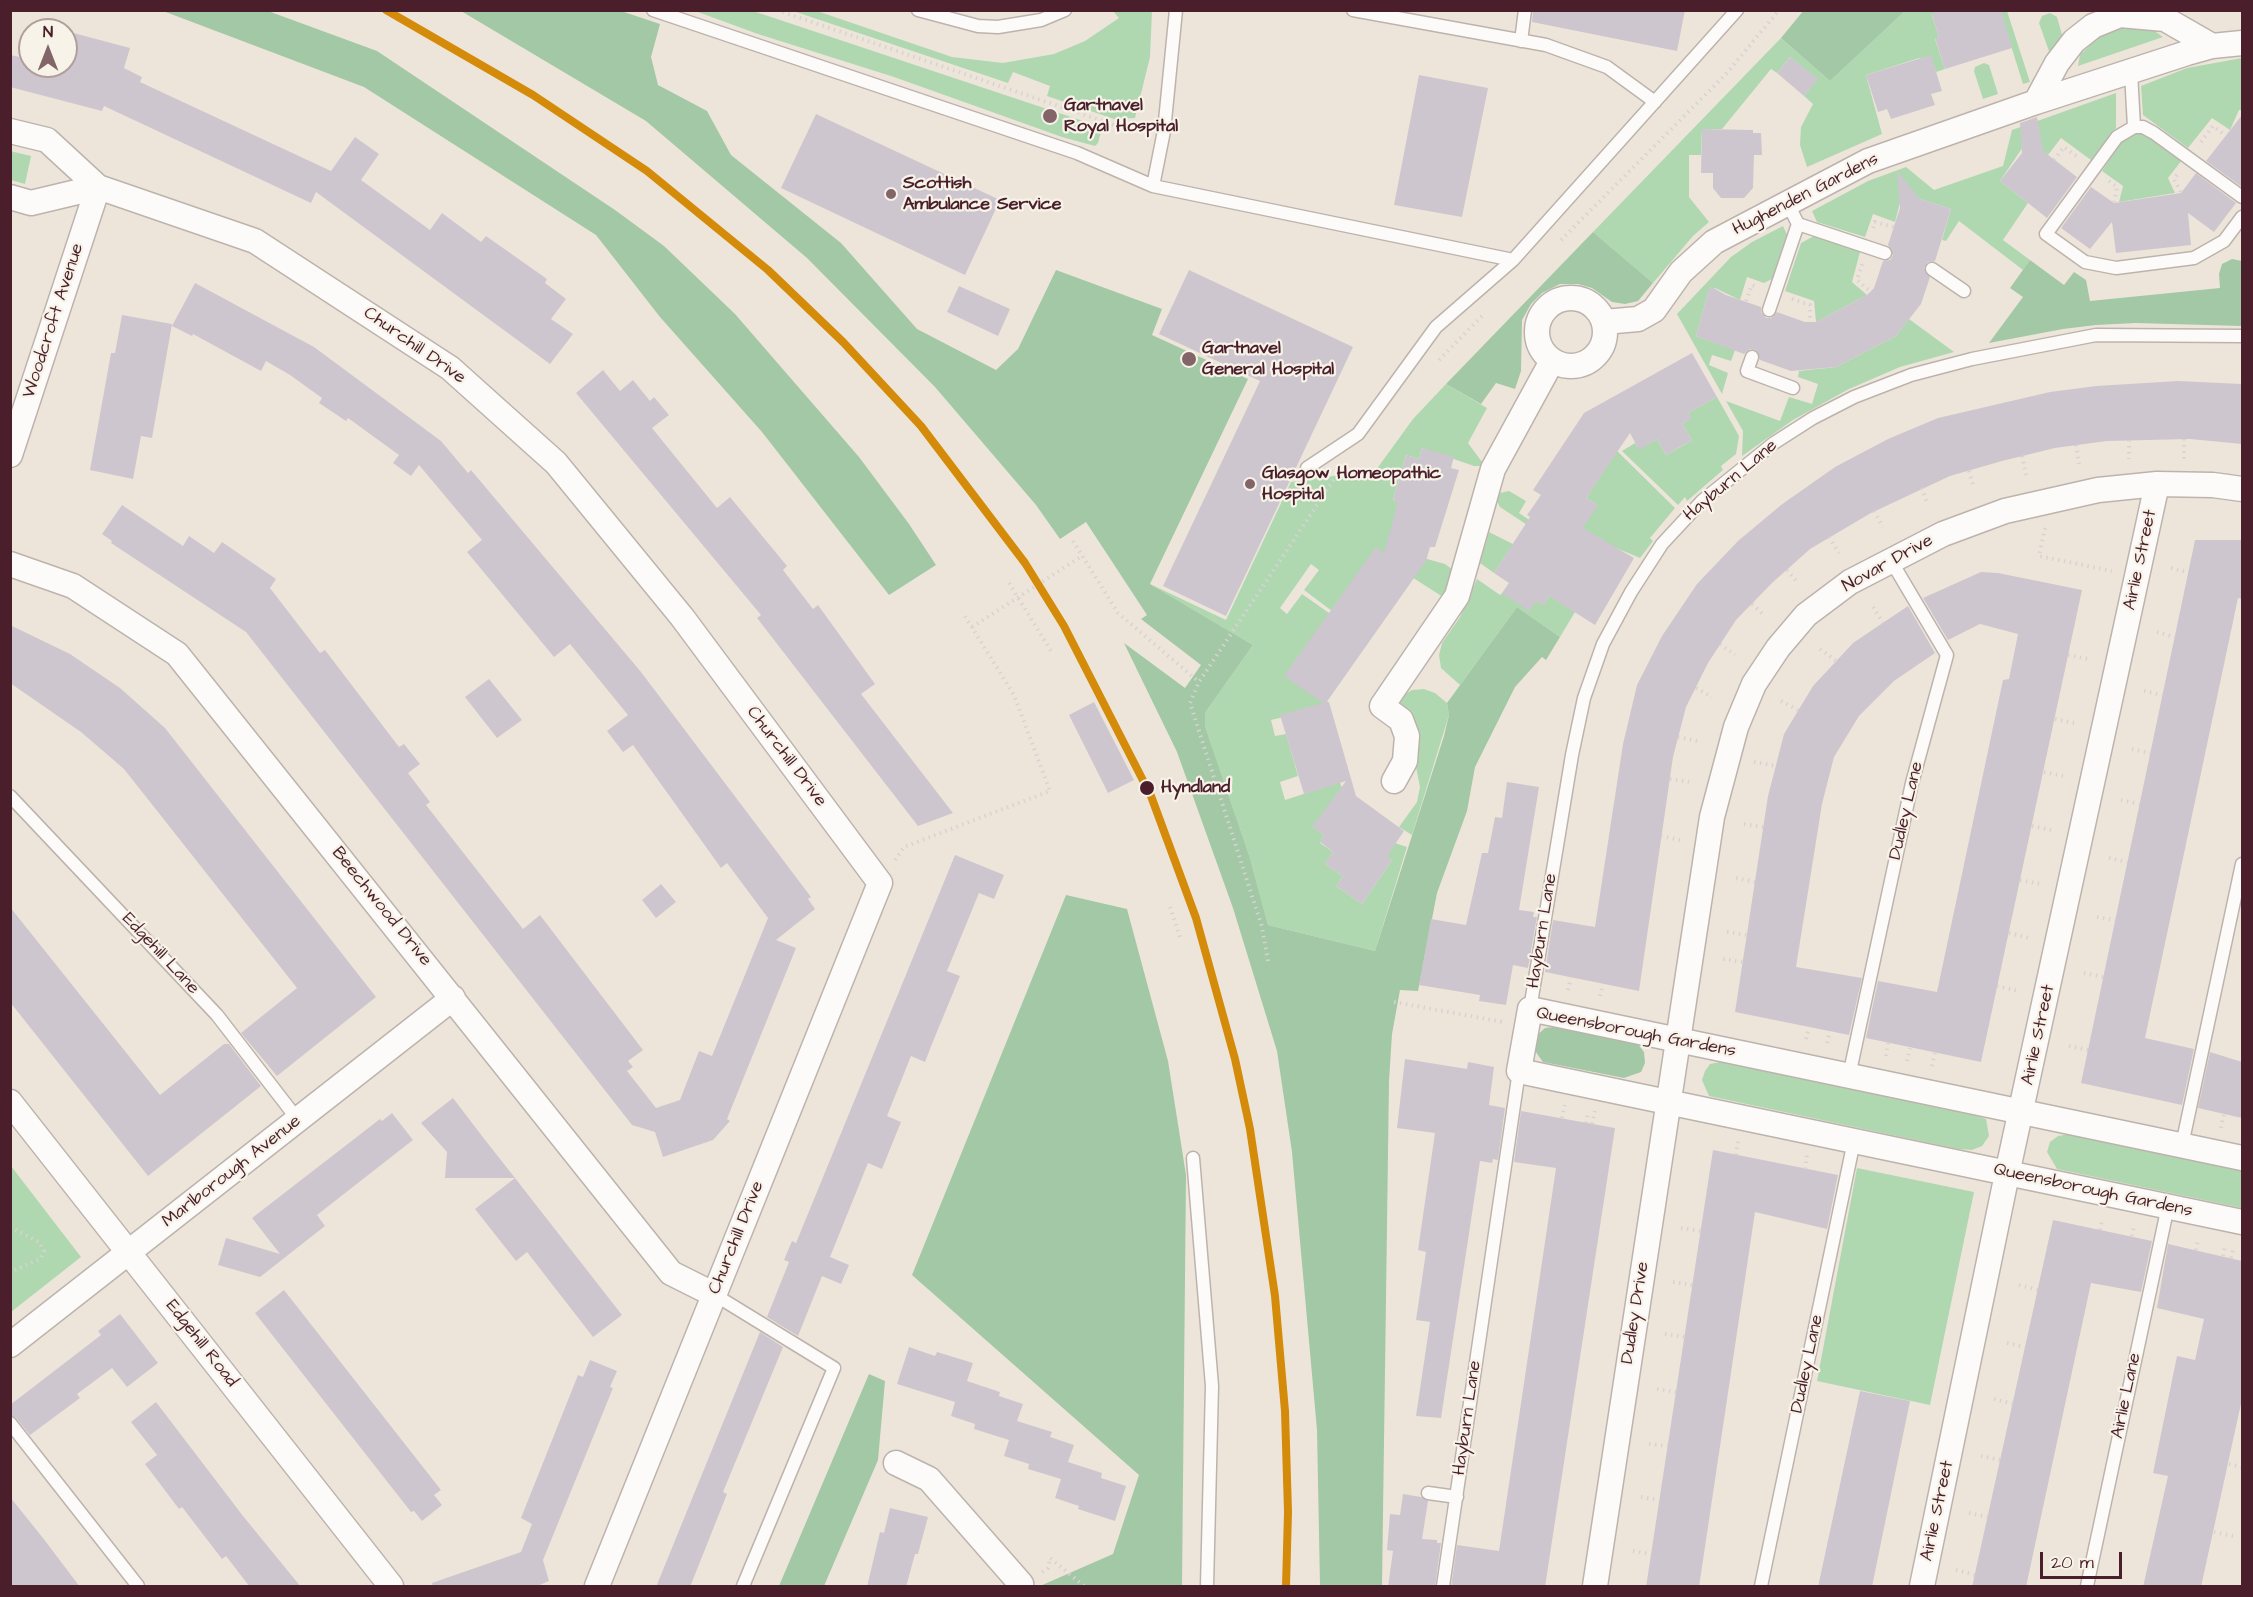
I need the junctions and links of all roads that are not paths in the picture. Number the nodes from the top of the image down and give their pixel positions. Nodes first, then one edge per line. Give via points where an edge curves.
1 (653, 10) edge
2 (918, 10) edge
3 (1065, 10) edge
4 (1176, 10) edge
5 (1353, 10) edge
6 (1525, 10) edge
7 (1737, 10) edge
8 (669, 13) edge
9 (1521, 41) junction
10 (2242, 43) edge
11 (2212, 46) junction
12 (2131, 72) junction
13 (1655, 102) junction
14 (2036, 102) junction
15 (2134, 128) junction
16 (10, 131) edge
17 (1153, 186) junction
18 (98, 187) junction
19 (10, 197) edge
20 (2242, 197) edge
21 (1787, 202) junction
22 (2242, 217) edge
23 (1798, 224) junction
24 (1885, 253) dead end
25 (1513, 260) junction
26 (1932, 269) dead end
27 (1964, 291) dead end
28 (1769, 310) dead end
29 (1604, 322) junction
30 (2242, 336) edge
31 (1752, 357) dead end
32 (1552, 362) junction
33 (1793, 388) dead end
34 (10, 455) edge
35 (1307, 468) dead end
36 (2157, 484) junction
37 (2242, 489) edge
38 (1890, 560) junction
39 (10, 564) edge
40 (1394, 781) dead end
41 (10, 796) edge
42 (2242, 864) edge
43 (453, 998) junction
44 (1528, 1018) junction
45 (1678, 1040) junction
46 (1519, 1071) junction
47 (1849, 1076) junction
48 (1668, 1101) junction
49 (10, 1102) edge
50 (2022, 1113) junction
51 (298, 1120) junction
52 (1854, 1141) junction
53 (2182, 1145) junction
54 (1193, 1158) dead end
55 (2242, 1158) edge
56 (2007, 1174) junction
57 (2168, 1206) junction
58 (2242, 1222) edge
59 (129, 1252) junction
60 (714, 1295) junction
61 (10, 1345) edge
62 (10, 1423) edge
63 (896, 1463) dead end
64 (1428, 1493) dead end
65 (1457, 1497) junction
66 (1207, 1581) edge
67 (1021, 1586) edge
68 (138, 1587) edge
69 (391, 1587) edge
70 (597, 1587) edge
71 (743, 1587) edge
72 (1443, 1587) edge
73 (1595, 1587) edge
74 (1761, 1587) edge
75 (1922, 1587) edge
76 (2087, 1587) edge

1 - 8 lane
2 - 3 lane via 978,26 998,27 1041,20
4 - 17 lane via 1164,131
5 - 9 lane
6 - 9 lane
7 - 13 lane
8 - 17 lane via 1077,153
9 - 13 lane via 1546,45 1607,67
10 - 11 street, Hughenden Gardens
11 - 12 street, Hughenden Gardens
11 - 14 street via 2165,20 2120,15 2093,26 2074,41
12 - 14 street, Hughenden Gardens
12 - 15 lane
13 - 25 lane
14 - 21 street, Hughenden Gardens via 1868,161
15 - 20 lane via 2154,133
15 - 22 lane via 2117,137 2046,234 2085,262 2116,268 2194,258 2224,242
16 - 18 street, Churchill Drive via 47,140
17 - 25 lane
18 - 19 street via 31,203
18 - 34 street, Woodcroft Avenue
18 - 60 street, Churchill Drive via 255,241 459,376 564,472 682,617 880,882
21 - 23 lane
21 - 29 street, Hughenden Gardens via 1714,242 1681,272 1654,310 1638,320
23 - 24 lane
23 - 28 lane
25 - 35 lane via 1436,327 1358,434
26 - 27 lane
29 - 32 street via 1605,339 1598,354 1584,364 1568,367
29 - 32 street via 1597,309 1585,301 1563,299 1544,310 1536,337
30 - 44 lane, Hayburn Lane via 2096,335 1911,375 1813,418 1774,443 1702,501 1662,544 1631,592 1603,644 1588,687 1572,755
31 - 33 lane via 1747,371
32 - 40 street via 1493,470 1457,596 1382,706 1401,720 1407,736 1405,761
36 - 37 street, Novar Drive
36 - 38 street, Novar Drive via 2098,490 2005,512 1943,534
36 - 50 street, Airlie Street
38 - 45 street, Novar Drive via 1850,582 1806,615 1754,684 1736,727 1712,818
38 - 47 lane, Dudley Lane via 1947,656 1912,783
39 - 43 street, Beechwood Drive via 73,586 177,654
41 - 51 lane, Edgehill Lane via 217,1014
42 - 53 lane
43 - 51 street, Marlborough Avenue
43 - 60 street, Beechwood Drive via 671,1273
44 - 45 street, Queensborough Gardens
44 - 46 street, Queensborough Gardens
45 - 47 street, Queensborough Gardens
45 - 48 street, Dudley Drive
46 - 48 street, Queensborough Gardens
46 - 65 lane, Hayburn Lane
47 - 50 street, Queensborough Gardens
48 - 52 street, Queensborough Gardens
48 - 73 street, Dudley Drive
49 - 59 street, Edgehill Road
50 - 53 street, Queensborough Gardens
50 - 56 street, Airlie Street
51 - 59 street, Marlborough Avenue
52 - 56 street, Queensborough Gardens
52 - 74 lane, Dudley Lane
53 - 55 street, Queensborough Gardens
54 - 66 lane via 1212,1386
56 - 57 street, Queensborough Gardens
56 - 75 street, Airlie Street
57 - 58 street, Queensborough Gardens
57 - 76 lane, Airlie Lane
59 - 61 street, Marlborough Avenue
59 - 69 street, Edgehill Road
60 - 70 street, Churchill Drive
60 - 71 lane via 834,1368
62 - 68 lane
63 - 67 street via 928,1479
64 - 65 lane
65 - 72 lane, Hayburn Lane

